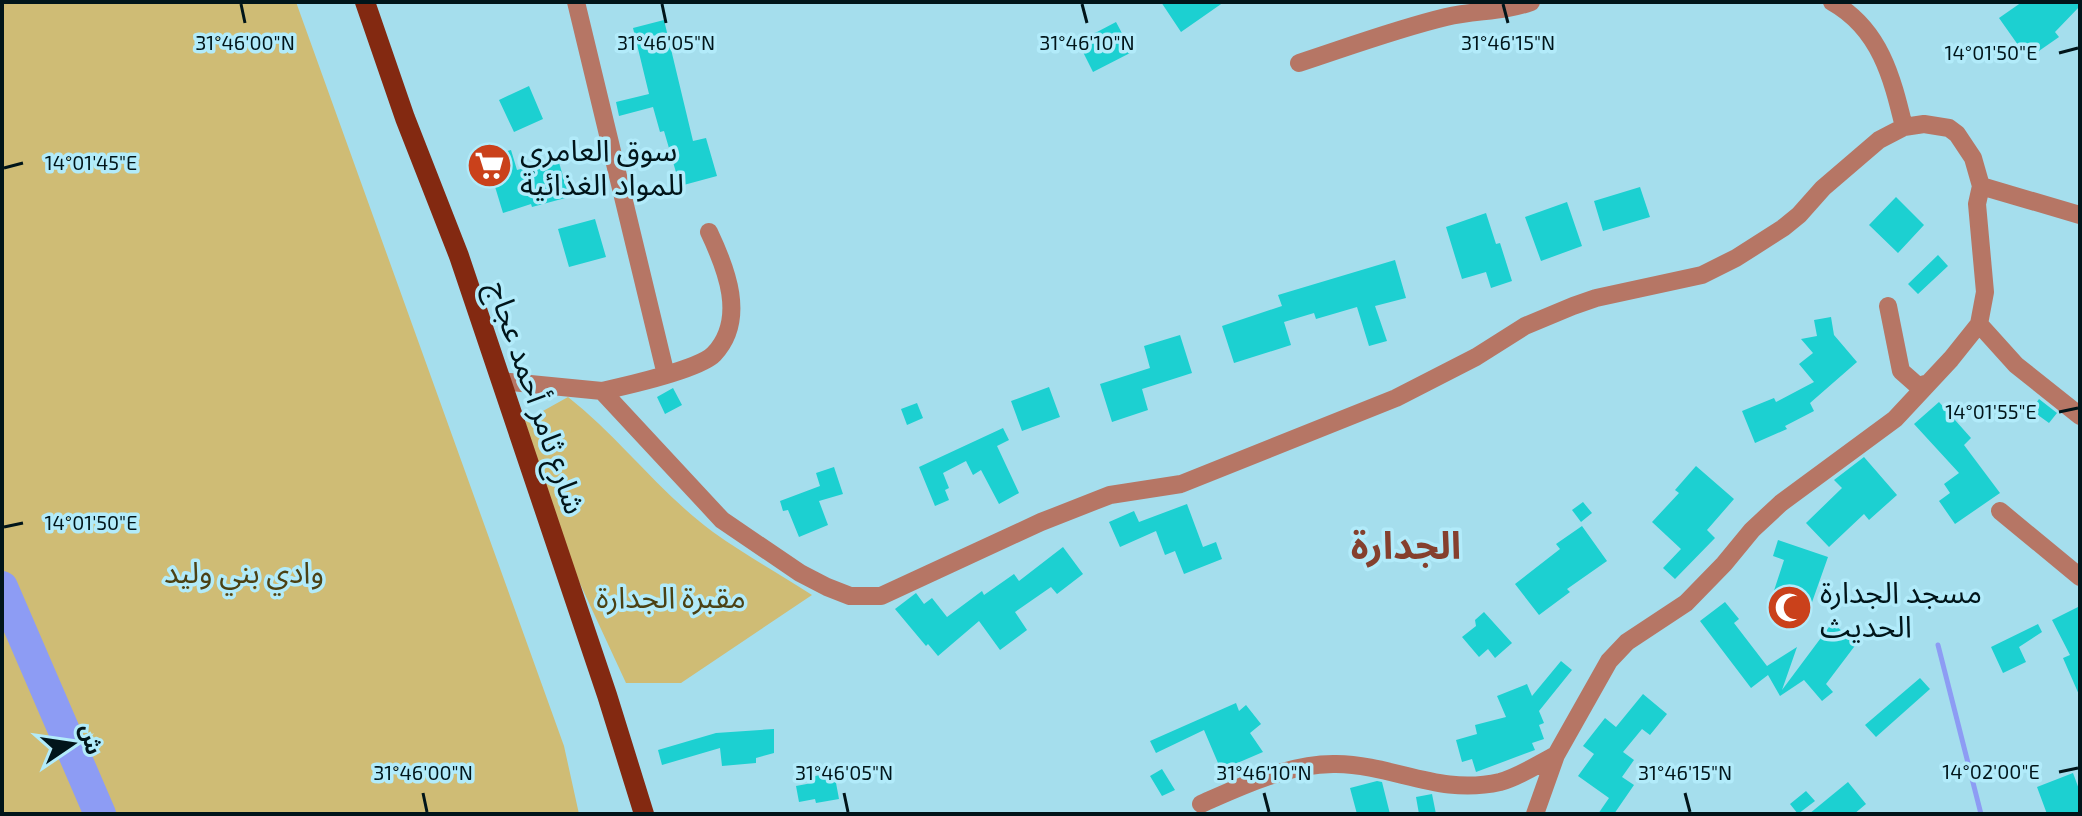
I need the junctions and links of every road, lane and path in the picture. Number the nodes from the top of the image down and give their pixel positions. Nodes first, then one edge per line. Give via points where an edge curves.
1 (365, 2) edge
2 (576, 2) edge
3 (1531, 2) edge
4 (1832, 2) edge
5 (1299, 63) dead end
6 (1904, 127) junction
7 (1981, 186) junction
8 (2080, 195) edge
9 (2073, 213) edge
10 (709, 232) dead end
11 (1888, 306) dead end
12 (1979, 324) junction
13 (666, 375) junction
14 (501, 381) junction
15 (1928, 383) junction
16 (602, 391) junction
17 (2080, 416) edge
18 (2000, 511) dead end
19 (2080, 577) edge
20 (1556, 755) junction
21 (1201, 804) dead end
22 (644, 814) edge
23 (1535, 814) edge

1 - 14 main road, شارع ثامر أحمد عجاج
2 - 13 street
3 - 5 street via 1412,26
4 - 6 street via 1881,50
6 - 7 street via 1924,124 1957,134 1973,158
6 - 16 street via 1859,155 1783,228 1702,275 1573,306 1525,326 1396,398 1181,484 1110,495 881,596 850,596 827,587 722,520
7 - 9 street
7 - 12 street via 1977,204 1985,292
8 - 9 street
10 - 13 street via 725,266 732,300 727,332 713,356
11 - 15 street via 1901,371 1918,386
12 - 15 street
12 - 17 street via 2016,365
13 - 16 street
14 - 16 street
14 - 22 main road, شارع ثامر أحمد عجاج
15 - 20 street via 1895,419 1781,503 1686,603 1627,642 1609,661
18 - 19 street
20 - 21 street via 1502,781 1460,787 1363,766 1318,764 1248,783
20 - 23 street

